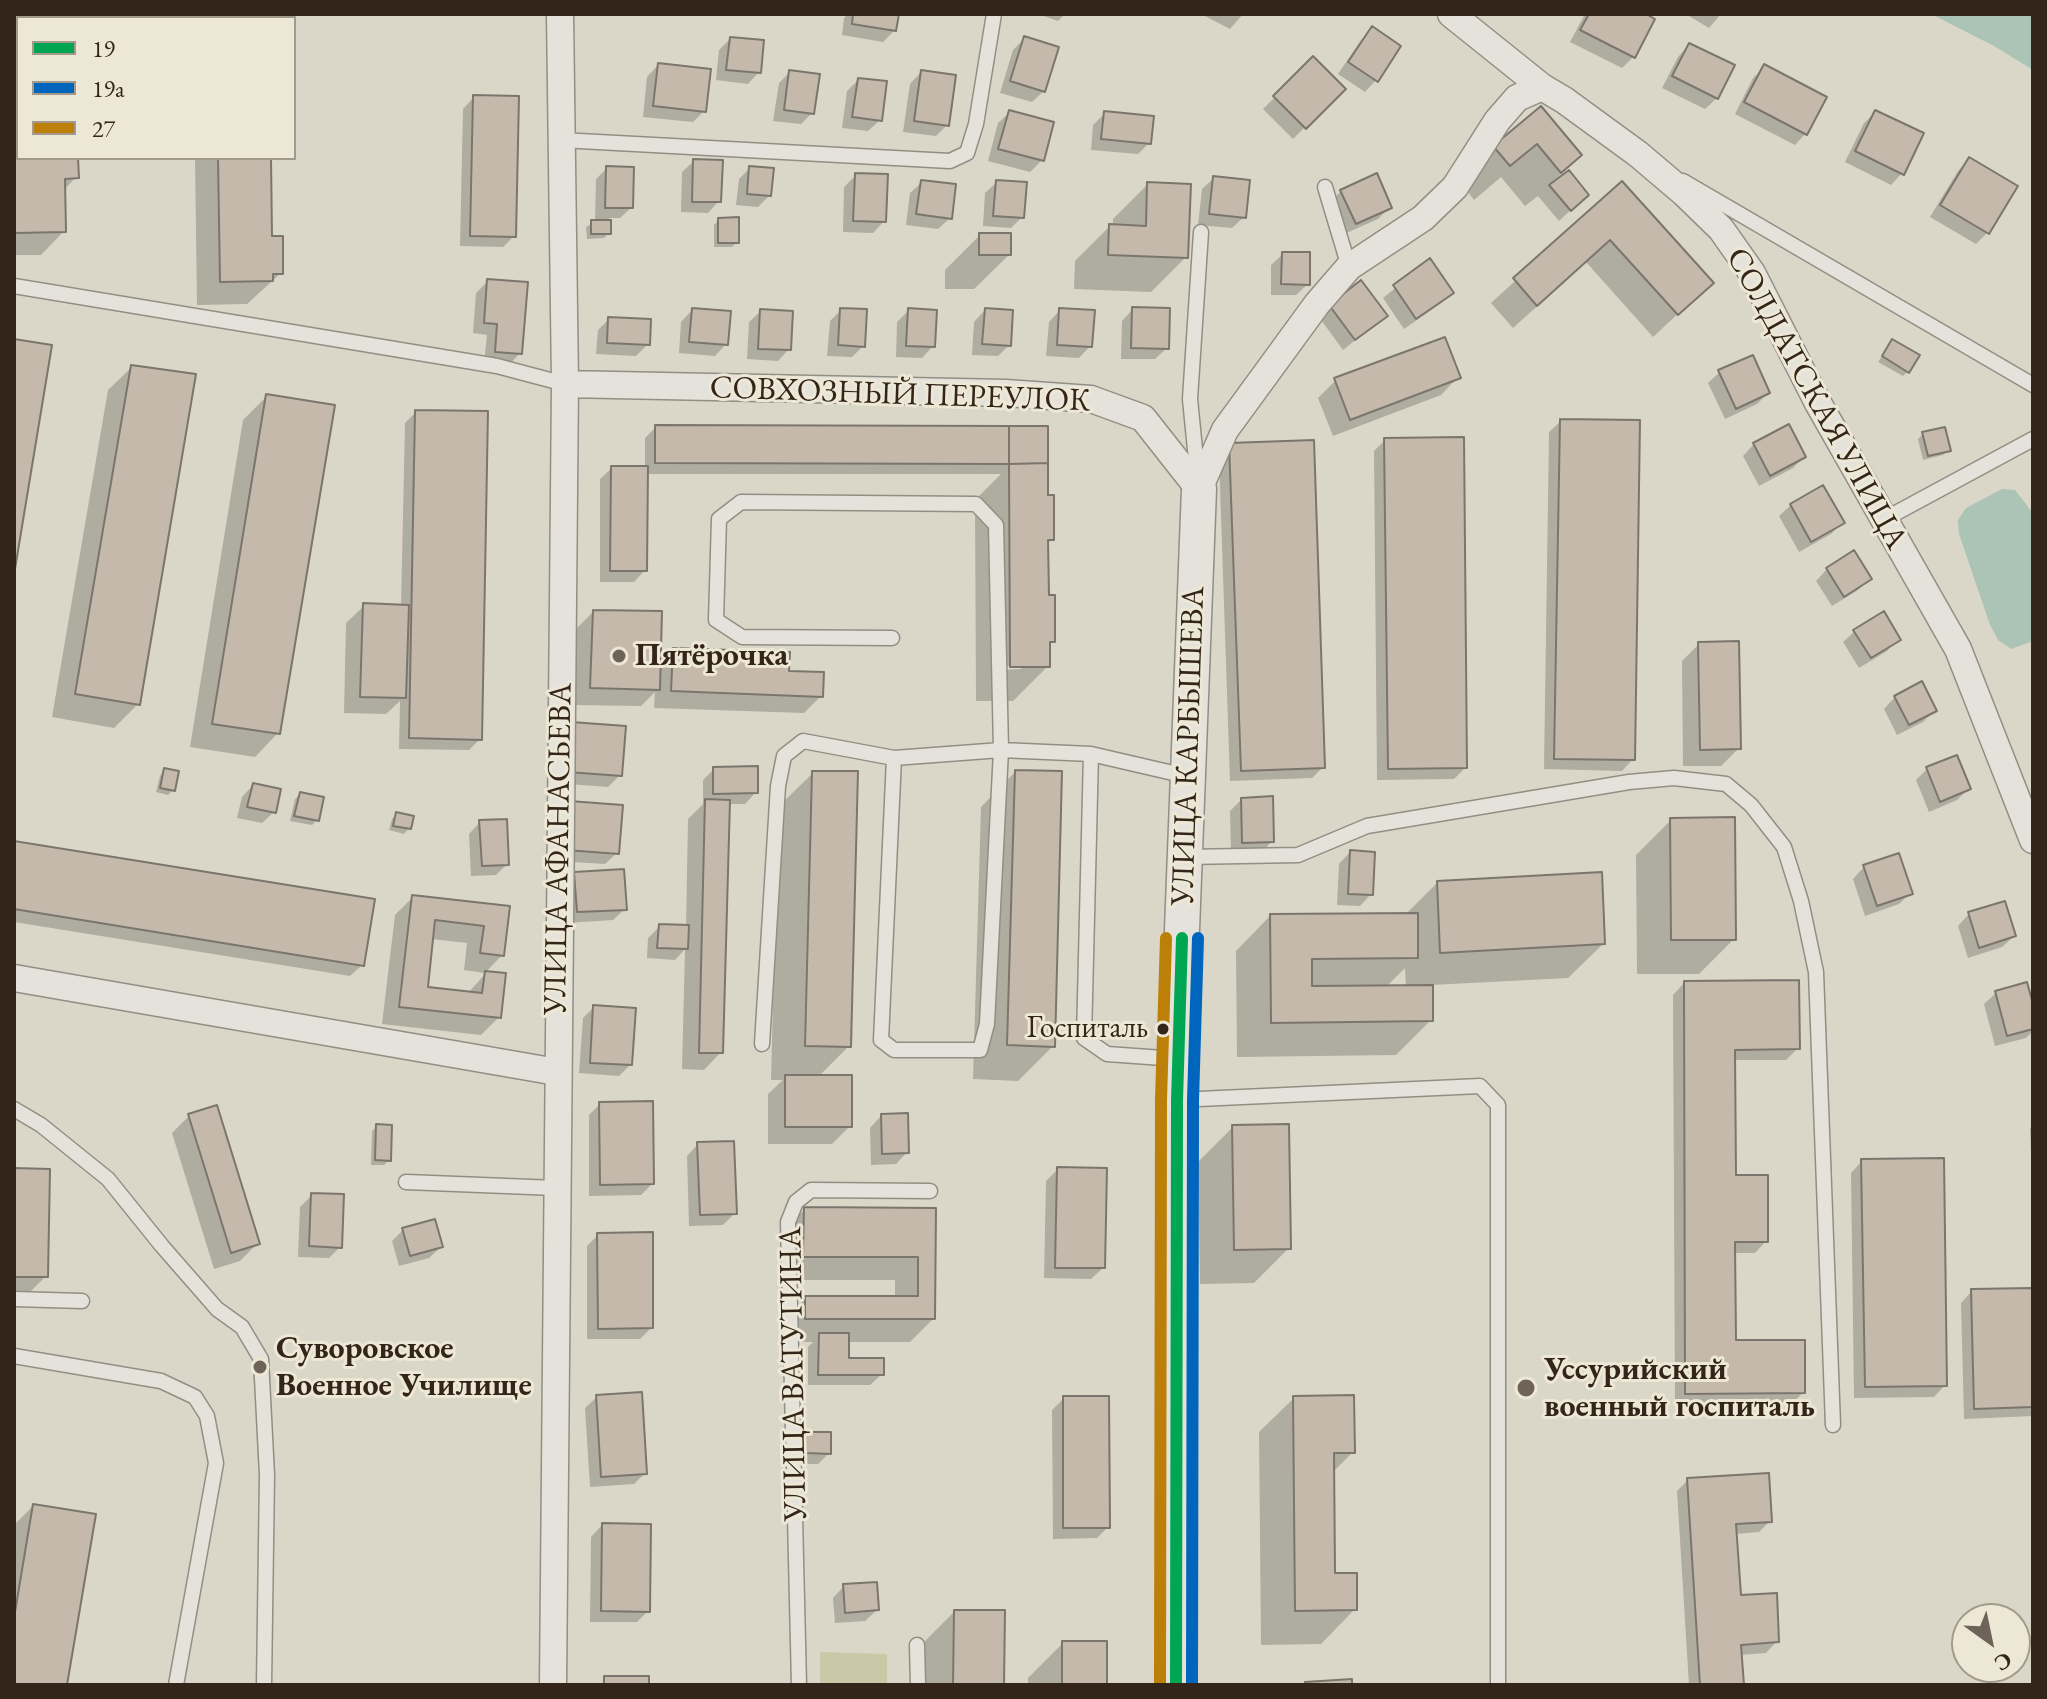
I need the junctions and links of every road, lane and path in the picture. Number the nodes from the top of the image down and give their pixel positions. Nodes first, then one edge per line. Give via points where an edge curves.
1 (560, 14) edge
2 (994, 14) edge
3 (1451, 14) edge
4 (1542, 87) junction
5 (561, 140) junction
6 (1638, 154) junction
7 (1325, 187) dead end
8 (1201, 232) dead end
9 (1349, 267) junction
10 (14, 286) edge
11 (565, 384) junction
12 (2033, 385) edge
13 (2033, 439) edge
14 (1199, 489) junction
15 (1883, 520) junction
16 (892, 638) dead end
17 (1001, 750) junction
18 (1091, 754) junction
19 (894, 758) junction
20 (1187, 776) junction
21 (2033, 840) edge
22 (1186, 857) junction
23 (14, 978) edge
24 (762, 1044) dead end
25 (1177, 1059) junction
26 (557, 1072) junction
27 (1177, 1100) junction
28 (14, 1109) edge
29 (406, 1182) dead end
30 (556, 1188) junction
31 (930, 1191) dead end
32 (14, 1299) edge
33 (82, 1301) dead end
34 (14, 1356) edge
35 (1833, 1425) dead end
36 (917, 1645) dead end
37 (176, 1685) edge
38 (264, 1685) edge
39 (553, 1685) edge
40 (799, 1685) edge
41 (918, 1685) edge
42 (1176, 1685) edge
43 (1498, 1685) edge

1 - 5 street, УЛИЦА АФАНАСЬЕВА
2 - 5 lane via 976,124 967,153 950,161
3 - 4 street, СОЛДАТСКАЯ УЛИЦА
4 - 6 street, СОЛДАТСКАЯ УЛИЦА
4 - 9 street, УЛИЦА КАРБЫШЕВА via 1517,98 1455,187 1423,218
5 - 11 street, УЛИЦА АФАНАСЬЕВА
6 - 12 lane
6 - 15 street, СОЛДАТСКАЯ УЛИЦА via 1721,229 1752,273
7 - 9 lane
8 - 14 lane via 1190,399
9 - 14 street, УЛИЦА КАРБЫШЕВА via 1225,430
10 - 11 lane via 497,366
11 - 14 street, СОВХОЗНЫЙ ПЕРЕУЛОК via 1091,399 1143,418
11 - 26 street, УЛИЦА АФАНАСЬЕВА
13 - 15 lane
14 - 20 street, УЛИЦА КАРБЫШЕВА
15 - 21 street, СОЛДАТСКАЯ УЛИЦА via 1958,649
16 - 17 lane via 742,637 716,620 719,519 741,502 976,504 996,525
17 - 18 lane
17 - 19 lane
17 - 19 lane via 987,1024 980,1050 894,1050 881,1040
18 - 20 lane
18 - 25 lane via 1084,1038 1107,1054
19 - 24 lane via 803,741 784,756 773,844
20 - 22 street, УЛИЦА КАРБЫШЕВА
22 - 25 street, УЛИЦА КАРБЫШЕВА
22 - 35 lane via 1298,855 1367,826 1629,782 1674,778 1726,784 1751,805 1784,847 1816,972
23 - 26 street
25 - 27 street, УЛИЦА КАРБЫШЕВА
26 - 30 street, УЛИЦА АФАНАСЬЕВА
27 - 42 street, УЛИЦА КАРБЫШЕВА
27 - 43 lane via 1480,1086 1498,1105
28 - 38 lane via 108,1179 217,1309 242,1327 261,1359 267,1475
29 - 30 lane
30 - 39 street, УЛИЦА АФАНАСЬЕВА
31 - 40 lane, УЛИЦА ВАТУТИНА via 811,1190 796,1202 788,1222
32 - 33 lane
34 - 37 lane via 161,1381 195,1397 207,1416 216,1463
36 - 41 lane

